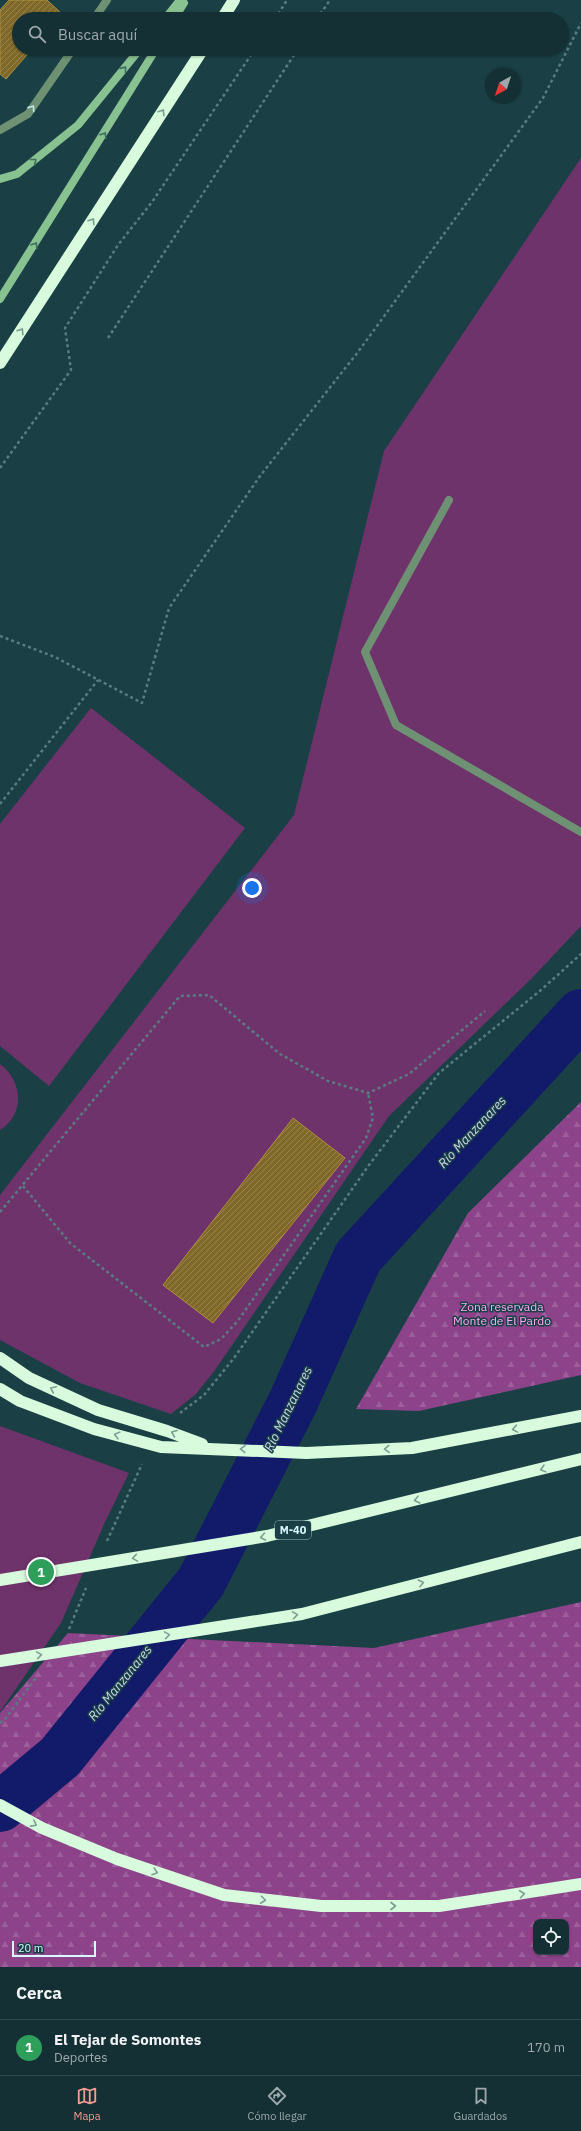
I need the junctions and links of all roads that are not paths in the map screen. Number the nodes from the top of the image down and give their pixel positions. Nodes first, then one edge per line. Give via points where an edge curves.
1 (107, 0) edge
2 (180, 0) edge
3 (185, 0) edge
4 (234, 0) edge
5 (99, 12) edge
6 (171, 12) edge
7 (178, 12) edge
8 (226, 12) edge
9 (68, 56) edge
10 (134, 56) edge
11 (152, 56) edge
12 (198, 56) edge
13 (0, 130) edge
14 (0, 180) edge
15 (0, 298) edge
16 (0, 364) edge
17 (449, 500) dead end
18 (581, 832) edge
19 (0, 1358) edge
20 (0, 1389) edge
21 (581, 1416) edge
22 (211, 1448) junction
23 (581, 1459) edge
24 (581, 1542) edge
25 (0, 1580) edge
26 (0, 1661) edge
27 (0, 1806) edge
28 (581, 1884) edge

1 - 5 lane
2 - 6 street
3 - 7 street
4 - 8 highway
13 -> 9 lane via 28,114
14 -> 10 street via 17,174 78,125
15 -> 11 street
16 -> 12 highway
17 - 18 lane via 365,652 396,725
22 -> 19 highway via 167,1431 98,1410 29,1378
22 -> 20 highway via 161,1447 94,1429 20,1401
21 -> 22 highway via 412,1448 306,1453
23 -> 25 highway, M-40 via 267,1536
26 -> 24 highway via 302,1614
27 -> 28 highway via 42,1828 117,1859 224,1895 322,1906 440,1906

